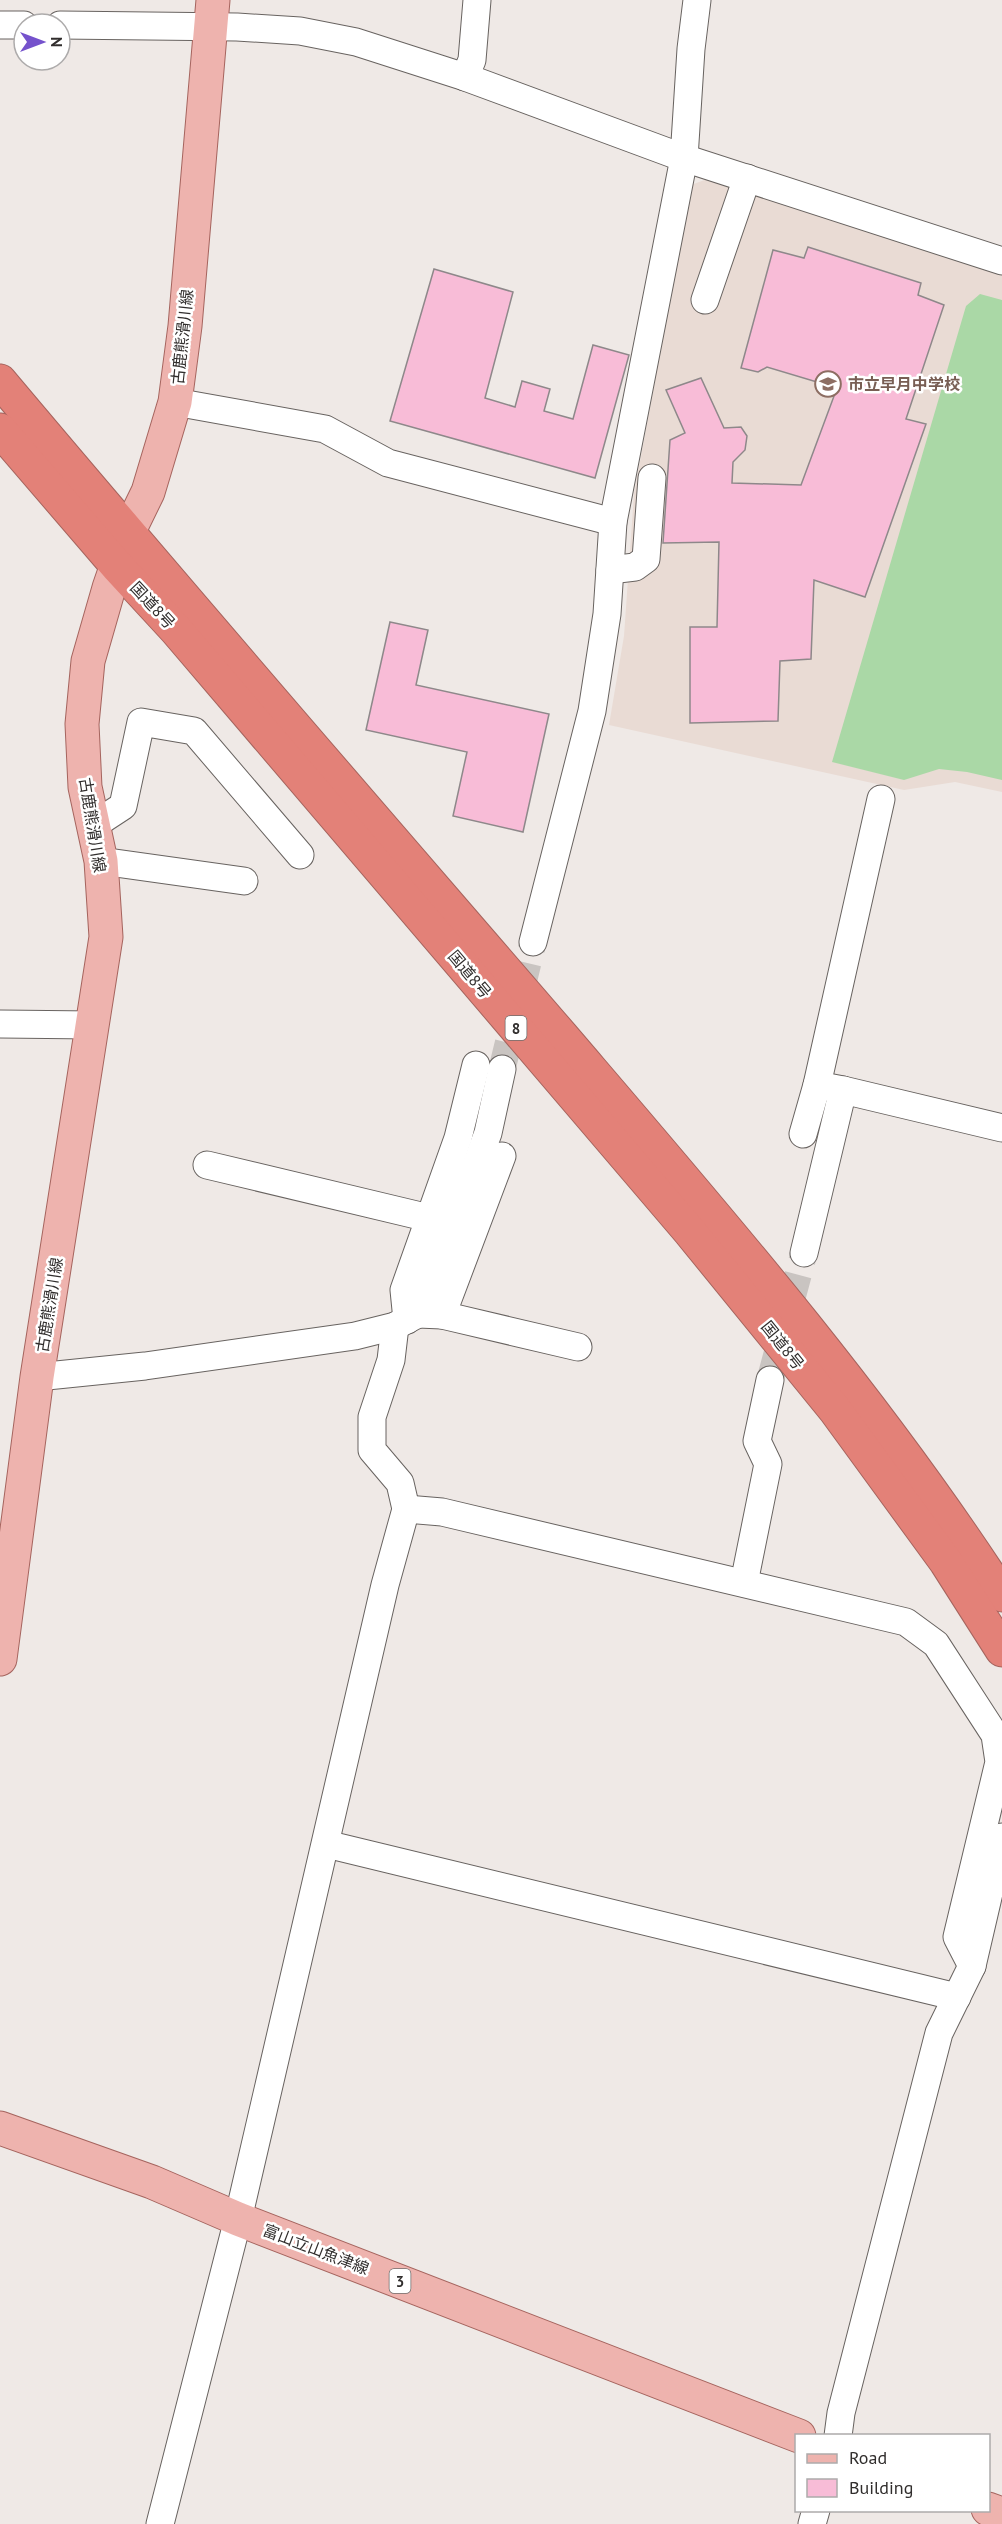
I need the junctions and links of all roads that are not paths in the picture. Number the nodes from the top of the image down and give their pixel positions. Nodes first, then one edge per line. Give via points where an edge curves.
1 (477, 0) edge
2 (697, 0) edge
3 (212, 13) edge
4 (72, 24) edge
5 (465, 77) junction
6 (684, 158) junction
7 (747, 178) junction
8 (1002, 261) edge
9 (705, 300) dead end
10 (0, 381) edge
11 (175, 402) junction
12 (0, 430) edge
13 (652, 478) dead end
14 (613, 522) junction
15 (128, 533) junction
16 (117, 566) junction
17 (610, 570) junction
18 (881, 799) dead end
19 (94, 825) junction
20 (300, 855) dead end
21 (101, 861) junction
22 (244, 881) dead end
23 (533, 942) tunnel mouth
24 (0, 1024) edge
25 (94, 1024) junction
26 (476, 1065) tunnel mouth
27 (502, 1069) tunnel mouth
28 (830, 1088) junction
29 (1002, 1128) edge
30 (803, 1134) dead end
31 (502, 1156) dead end
32 (207, 1165) dead end
33 (429, 1218) junction
34 (804, 1253) tunnel mouth
35 (416, 1319) junction
36 (578, 1347) dead end
37 (37, 1377) junction
38 (770, 1380) tunnel mouth
39 (406, 1509) junction
40 (6, 1565) edge
41 (744, 1583) junction
42 (1002, 1595) edge
43 (1002, 1650) edge
44 (0, 1659) edge
45 (1002, 1837) edge
46 (326, 1844) junction
47 (972, 1966) junction
48 (957, 1997) junction
49 (0, 2128) edge
50 (238, 2219) junction
51 (795, 2434) edge
52 (838, 2434) edge
53 (160, 2524) edge

1 - 5 street via 472,60
2 - 6 street
3 - 4 street
3 - 5 street via 356,42
3 - 11 main road, 古鹿熊滑川線
5 - 6 street
6 - 7 street
6 - 14 street
7 - 8 street
7 - 9 street
10 - 15 highway, 国道8号 / 8
11 - 14 street via 325,429 388,462
11 - 15 main road, 古鹿熊滑川線 via 148,492
12 - 16 highway, 国道8号 / 8
13 - 17 street via 646,559 635,567
14 - 17 street
15 - 16 main road, 古鹿熊滑川線
15 - 42 highway, 国道8号 / 8 via 749,1254 955,1523
16 - 19 main road, 古鹿熊滑川線 via 88,661 82,724 85,787
16 - 43 highway, 国道8号 / 8 via 208,666 690,1232 835,1410 946,1562
17 - 23 street via 592,711
18 - 28 street
19 - 20 street via 123,806 141,722 194,730
19 - 21 main road, 古鹿熊滑川線
21 - 22 street
21 - 25 main road, 古鹿熊滑川線 via 106,938
24 - 25 street
25 - 37 main road, 古鹿熊滑川線
26 - 33 street via 458,1138
27 - 35 street via 488,1133
28 - 29 street
28 - 30 street
28 - 34 street
31 - 35 street
32 - 33 street
33 - 35 street via 404,1290
35 - 36 street
35 - 37 street via 355,1336
35 - 39 street via 391,1360 372,1417 372,1450 400,1483
37 - 40 main road, 古鹿熊滑川線
38 - 41 street via 757,1441 768,1464
39 - 41 street via 442,1512
39 - 46 street via 385,1584
40 - 44 main road, 古鹿熊滑川線
41 - 47 street via 906,1622 936,1644 995,1735 999,1762 957,1937
45 - 47 street
46 - 48 street
46 - 50 street
47 - 48 street
48 - 52 street via 939,2033
49 - 50 main road, 富山立山魚津線 / 3 via 152,2182
50 - 51 main road, 富山立山魚津線 / 3
50 - 53 street

